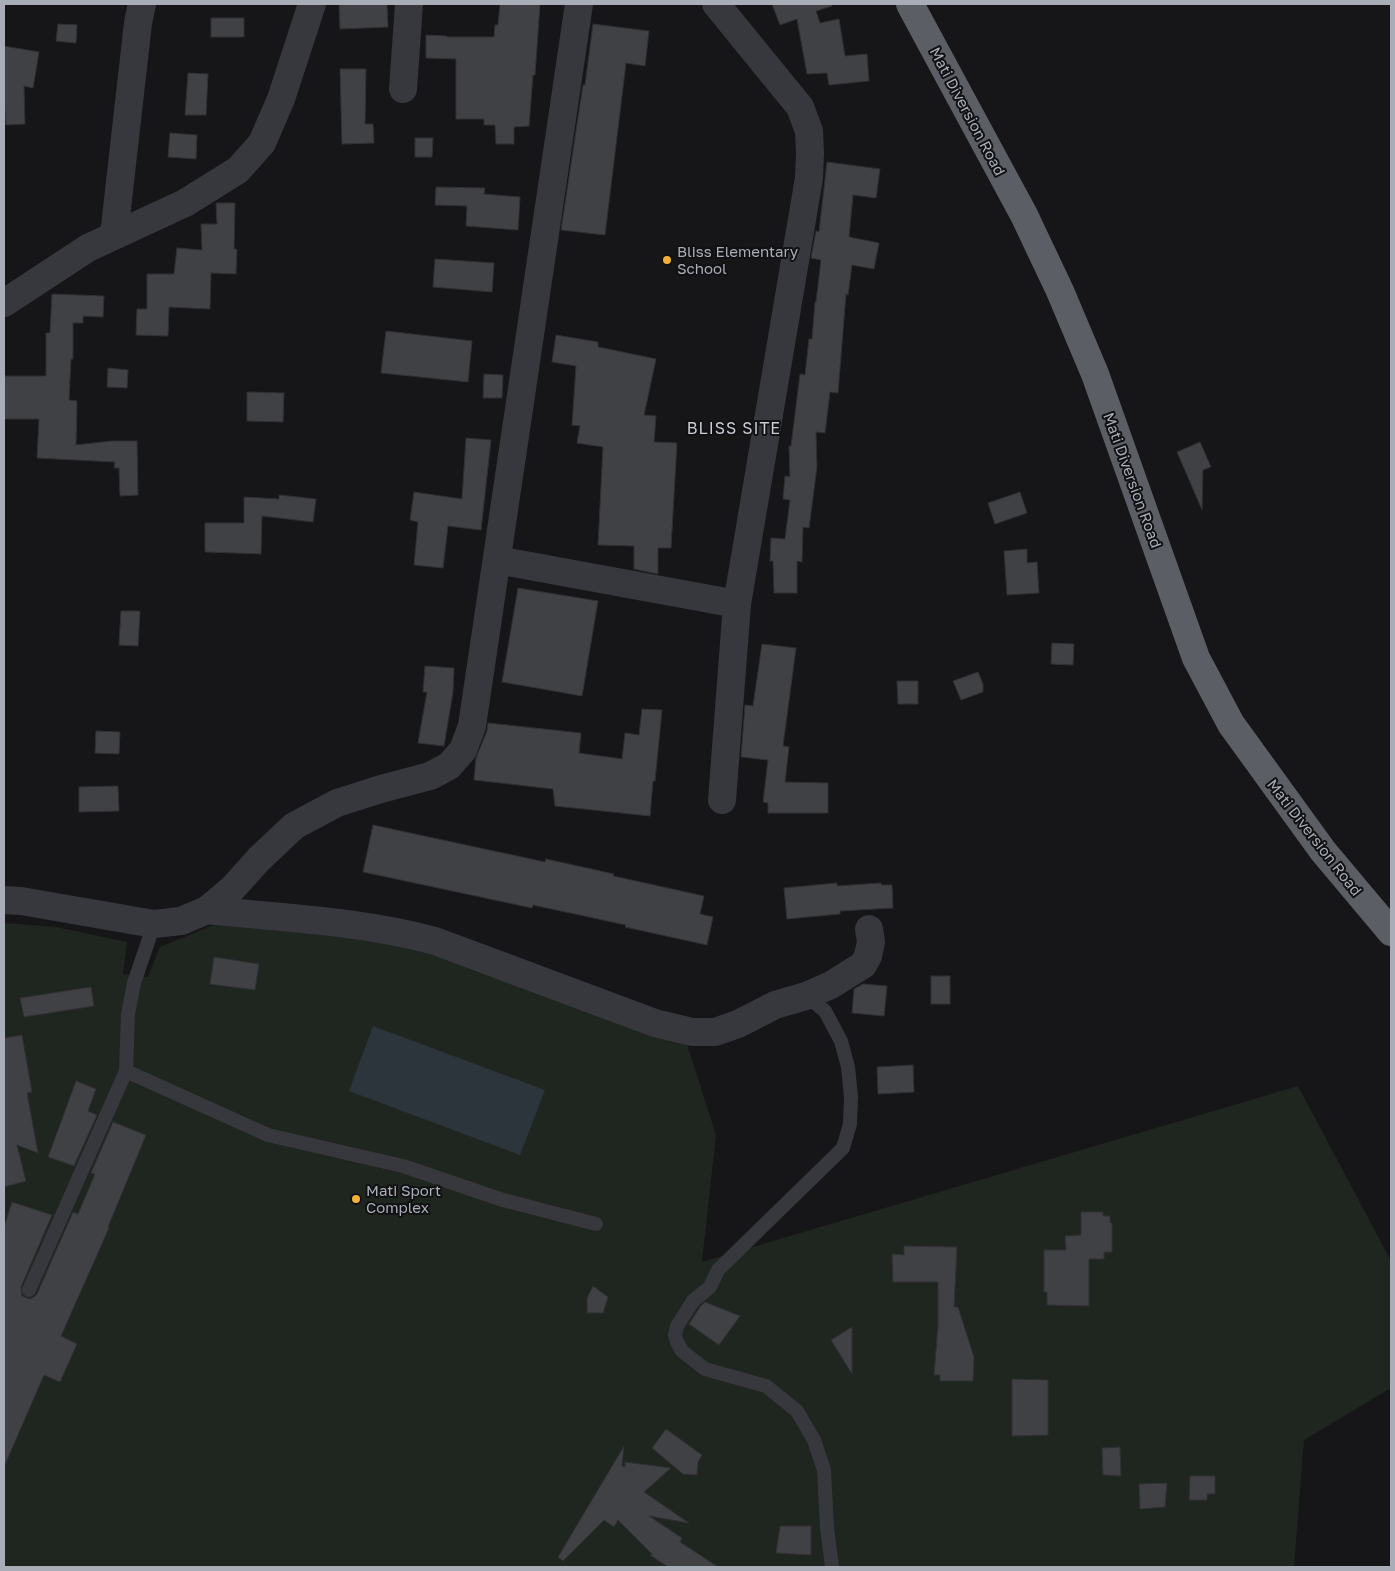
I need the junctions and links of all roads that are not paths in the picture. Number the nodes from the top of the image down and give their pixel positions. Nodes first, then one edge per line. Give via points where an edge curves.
1 (142, 4) edge
2 (312, 4) edge
3 (409, 4) edge
4 (579, 4) edge
5 (716, 4) edge
6 (910, 4) edge
7 (403, 89) dead end
8 (114, 235) junction
9 (4, 303) edge
10 (497, 560) junction
11 (738, 604) junction
12 (722, 800) dead end
13 (4, 900) edge
14 (207, 910) junction
15 (154, 924) junction
16 (869, 929) dead end
17 (1391, 932) edge
18 (806, 996) junction
19 (126, 1070) junction
20 (596, 1224) dead end
21 (29, 1290) dead end
22 (832, 1567) edge

1 - 8 street
2 - 8 street via 281,100 262,142 238,170 185,203
3 - 7 street
4 - 10 street
5 - 11 street via 800,107 809,131 810,153 809,178
6 - 17 highway, Mati Diversion Road via 1019,206 1060,291 1095,374 1196,658 1230,724 1323,851
8 - 9 street via 88,248
10 - 11 street
10 - 14 street via 472,726 463,750 449,766 430,776 337,803 294,826
11 - 12 street
13 - 15 street
14 - 15 street via 181,921
14 - 18 street via 405,933 435,941 655,1022 692,1032 715,1032 775,1005
15 - 19 lane via 134,983 128,1014
16 - 18 street via 871,942 863,965
18 - 22 lane via 825,1011 848,1067 850,1124 843,1148 718,1270 710,1287 693,1301 675,1335 682,1351 705,1369 766,1386 798,1411 814,1440 824,1470 826,1528
19 - 20 lane via 268,1135 403,1166 503,1200
19 - 21 lane

